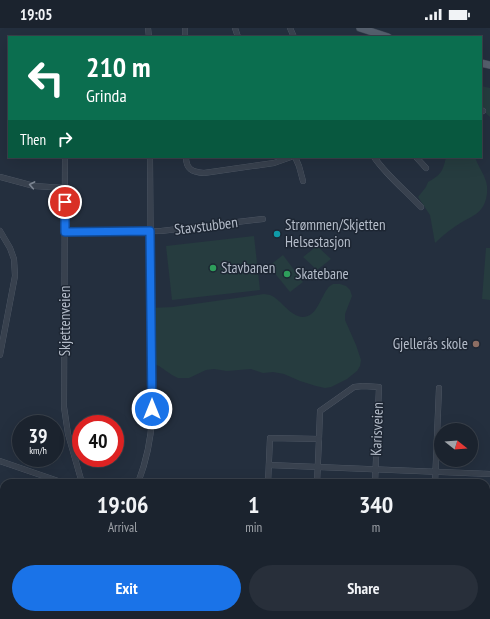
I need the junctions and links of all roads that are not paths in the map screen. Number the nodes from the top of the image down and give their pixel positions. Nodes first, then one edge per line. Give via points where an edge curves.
1 (360, 28) edge
2 (385, 36) edge
3 (65, 158) edge
4 (150, 158) edge
5 (186, 158) edge
6 (288, 158) edge
7 (295, 158) edge
8 (375, 158) edge
9 (417, 158) edge
10 (426, 168) dead end
11 (0, 176) edge
12 (303, 181) dead end
13 (65, 188) junction
14 (421, 207) dead end
15 (263, 219) dead end
16 (0, 231) edge
17 (150, 231) junction
18 (65, 232) junction
19 (0, 356) edge
20 (439, 388) dead end
21 (319, 439) junction
22 (0, 461) edge
23 (269, 465) junction
24 (318, 467) junction
25 (376, 470) junction
26 (436, 472) junction
27 (490, 474) edge
28 (52, 479) edge
29 (81, 479) edge
30 (139, 479) edge
31 (268, 479) edge
32 (318, 479) edge
33 (375, 479) edge
34 (435, 479) edge
35 (364, 619) edge
36 (378, 619) edge

1 - 2 main road
3 - 13 street, Skjettenveien
4 - 17 street
5 - 6 street via 190,169 204,173
7 - 12 street
8 - 14 street
9 - 10 street
13 -> 11 street via 34,186
13 - 18 street, Skjettenveien
15 - 17 street, Stavstubben via 162,232
16 - 19 street via 14,259 15,276
17 - 18 street, Stavstubben
17 - 30 street via 151,426 147,454
18 - 29 street, Skjettenveien via 64,407 68,434
20 - 26 street
21 - 23 street via 270,438
21 - 24 street, Karisveien
21 - 25 street, Karisveien via 320,411 354,387 379,387
22 - 28 street
23 - 24 street, Karisveien
23 - 31 street
24 - 25 street, Karisveien
24 - 32 street, Karisveien
25 - 26 street, Karisveien
25 - 33 street, Karisveien
26 - 27 street, Karisveien
26 - 34 street
35 - 36 street

